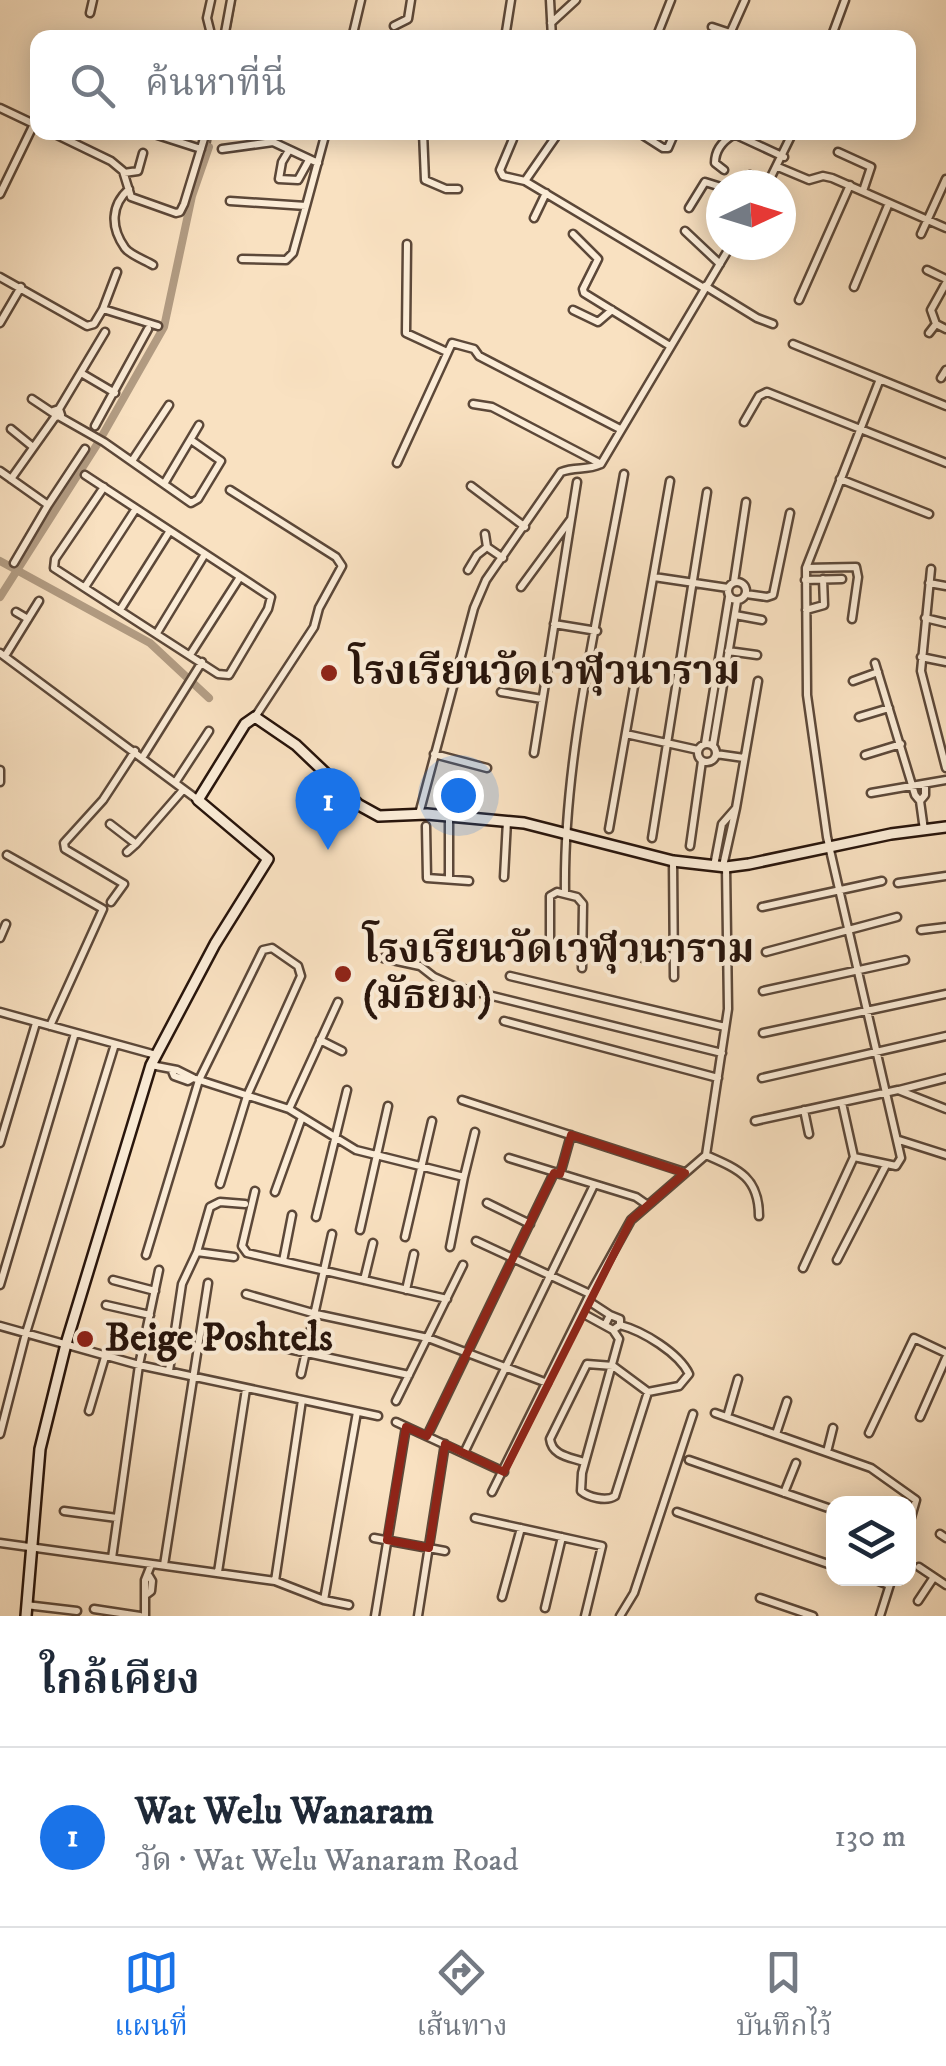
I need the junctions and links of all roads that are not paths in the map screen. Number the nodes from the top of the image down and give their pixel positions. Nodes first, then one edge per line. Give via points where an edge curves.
1 (93, 0) edge
2 (211, 0) edge
3 (231, 0) edge
4 (361, 0) edge
5 (411, 0) edge
6 (511, 0) edge
7 (550, 0) edge
8 (576, 0) edge
9 (671, 0) edge
10 (746, 0) edge
11 (845, 0) edge
12 (90, 13) dead end
13 (552, 23) junction
14 (394, 26) dead end
15 (712, 27) dead end
16 (210, 30) dead end
17 (225, 30) edge
18 (354, 30) edge
19 (506, 30) edge
20 (552, 30) edge
21 (660, 30) edge
22 (718, 30) edge
23 (731, 30) edge
24 (834, 30) edge
25 (0, 108) edge
26 (30, 122) edge
27 (30, 134) edge
28 (68, 140) edge
29 (173, 140) edge
30 (204, 140) edge
31 (323, 140) edge
32 (423, 140) edge
33 (513, 140) edge
34 (553, 140) edge
35 (650, 140) edge
36 (672, 140) edge
37 (725, 140) edge
38 (747, 140) edge
39 (790, 140) edge
40 (201, 149) junction
41 (222, 149) dead end
42 (288, 152) junction
43 (838, 152) dead end
44 (143, 153) dead end
45 (784, 157) junction
46 (313, 162) junction
47 (778, 167) junction
48 (724, 170) dead end
49 (776, 170) edge
50 (124, 173) junction
51 (946, 179) edge
52 (525, 181) junction
53 (706, 182) edge
54 (850, 186) junction
55 (458, 189) dead end
56 (128, 190) junction
57 (863, 191) junction
58 (546, 193) junction
59 (0, 194) edge
60 (230, 201) dead end
61 (890, 202) junction
62 (306, 206) junction
63 (689, 208) dead end
64 (534, 218) dead end
65 (927, 220) junction
66 (946, 228) edge
67 (686, 230) dead end
68 (573, 234) dead end
69 (921, 234) dead end
70 (407, 244) dead end
71 (242, 259) dead end
72 (722, 260) edge
73 (720, 264) junction
74 (153, 265) dead end
75 (927, 270) dead end
76 (117, 272) dead end
77 (0, 277) edge
78 (946, 281) edge
79 (854, 286) dead end
80 (21, 287) junction
81 (705, 287) junction
82 (799, 300) dead end
83 (103, 309) junction
84 (573, 310) dead end
85 (612, 310) junction
86 (0, 323) edge
87 (773, 324) dead end
88 (936, 324) junction
89 (158, 326) dead end
90 (148, 329) dead end
91 (946, 329) edge
92 (105, 332) dead end
93 (930, 333) dead end
94 (794, 344) dead end
95 (670, 346) junction
96 (447, 352) junction
97 (81, 373) junction
98 (880, 380) junction
99 (115, 393) junction
100 (32, 399) dead end
101 (473, 404) dead end
102 (169, 405) dead end
103 (946, 406) edge
104 (57, 414) junction
105 (744, 422) dead end
106 (199, 424) dead end
107 (95, 426) dead end
108 (11, 428) dead end
109 (620, 428) junction
110 (861, 428) junction
111 (191, 440) junction
112 (33, 447) junction
113 (85, 449) dead end
114 (132, 460) junction
115 (946, 462) edge
116 (397, 463) dead end
117 (601, 464) junction
118 (0, 471) edge
119 (624, 474) dead end
120 (85, 475) dead end
121 (11, 478) junction
122 (840, 480) junction
123 (577, 482) dead end
124 (670, 482) dead end
125 (164, 484) junction
126 (104, 486) junction
127 (471, 486) dead end
128 (230, 490) dead end
129 (707, 492) dead end
130 (746, 502) dead end
131 (48, 505) junction
132 (135, 510) junction
133 (790, 513) dead end
134 (928, 514) dead end
135 (572, 518) junction
136 (525, 527) junction
137 (169, 532) junction
138 (485, 534) dead end
139 (487, 548) junction
140 (205, 554) junction
141 (503, 558) junction
142 (14, 563) dead end
143 (806, 568) junction
144 (930, 568) dead end
145 (468, 570) dead end
146 (240, 577) junction
147 (654, 577) junction
148 (823, 579) junction
149 (842, 579) dead end
150 (805, 580) junction
151 (693, 583) junction
152 (929, 583) junction
153 (946, 586) edge
154 (85, 587) junction
155 (521, 587) dead end
156 (732, 592) junction
157 (746, 594) junction
158 (39, 602) dead end
159 (120, 610) junction
160 (806, 610) junction
161 (16, 612) dead end
162 (735, 615) junction
163 (925, 618) junction
164 (28, 619) junction
165 (852, 619) dead end
166 (762, 620) dead end
167 (946, 622) edge
168 (554, 624) junction
169 (597, 631) junction
170 (157, 633) junction
171 (725, 650) junction
172 (2, 654) edge
173 (190, 655) junction
174 (757, 655) dead end
175 (921, 657) junction
176 (202, 662) junction
177 (946, 662) edge
178 (853, 681) dead end
179 (758, 682) dead end
180 (501, 692) dead end
181 (542, 699) junction
182 (889, 708) junction
183 (859, 716) dead end
184 (255, 717) junction
185 (209, 731) dead end
186 (626, 734) junction
187 (668, 742) junction
188 (900, 744) junction
189 (708, 748) junction
190 (134, 751) junction
191 (534, 753) dead end
192 (434, 754) junction
193 (864, 754) dead end
194 (142, 758) junction
195 (744, 758) junction
196 (702, 761) junction
197 (487, 768) dead end
198 (946, 768) edge
199 (0, 770) edge
200 (946, 780) edge
201 (0, 782) edge
202 (175, 783) junction
203 (925, 784) junction
204 (913, 786) junction
205 (184, 790) junction
206 (871, 793) dead end
207 (198, 800) junction
208 (920, 801) junction
209 (418, 814) junction
210 (449, 816) junction
211 (507, 821) junction
212 (110, 824) dead end
213 (426, 826) dead end
214 (946, 828) edge
215 (610, 829) dead end
216 (924, 830) junction
217 (564, 831) junction
218 (652, 838) dead end
219 (136, 844) junction
220 (690, 846) dead end
221 (829, 848) junction
222 (127, 852) dead end
223 (7, 856) dead end
224 (673, 861) junction
225 (721, 866) junction
226 (946, 876) edge
227 (504, 877) dead end
228 (449, 880) junction
229 (468, 880) dead end
230 (882, 882) dead end
231 (898, 884) dead end
232 (838, 890) junction
233 (565, 894) junction
234 (111, 902) dead end
235 (762, 907) dead end
236 (897, 917) dead end
237 (6, 924) dead end
238 (946, 928) edge
239 (921, 930) dead end
240 (849, 931) junction
241 (0, 938) edge
242 (766, 952) dead end
243 (550, 955) dead end
244 (673, 956) junction
245 (383, 958) dead end
246 (643, 958) dead end
247 (905, 960) dead end
248 (582, 968) dead end
249 (859, 971) junction
250 (510, 976) dead end
251 (674, 977) dead end
252 (762, 991) dead end
253 (946, 994) edge
254 (338, 1002) dead end
255 (0, 1013) edge
256 (868, 1013) junction
257 (504, 1021) dead end
258 (36, 1023) junction
259 (50, 1026) junction
260 (725, 1027) junction
261 (75, 1032) junction
262 (762, 1033) dead end
263 (946, 1036) edge
264 (320, 1040) junction
265 (115, 1044) junction
266 (342, 1050) dead end
267 (722, 1053) junction
268 (877, 1053) junction
269 (154, 1060) junction
270 (718, 1078) junction
271 (762, 1078) dead end
272 (946, 1078) edge
273 (196, 1079) junction
274 (347, 1090) dead end
275 (898, 1090) junction
276 (885, 1092) junction
277 (247, 1096) junction
278 (462, 1100) dead end
279 (842, 1104) junction
280 (388, 1106) dead end
281 (289, 1108) junction
282 (946, 1109) edge
283 (804, 1110) junction
284 (302, 1117) junction
285 (432, 1121) dead end
286 (755, 1121) dead end
287 (475, 1132) dead end
288 (810, 1134) dead end
289 (572, 1135) junction
290 (336, 1140) junction
291 (899, 1140) junction
292 (0, 1143) edge
293 (706, 1155) junction
294 (946, 1155) edge
295 (376, 1156) junction
296 (854, 1157) junction
297 (508, 1158) dead end
298 (886, 1165) junction
299 (420, 1168) junction
300 (685, 1173) junction
301 (557, 1174) junction
302 (464, 1177) junction
303 (220, 1184) dead end
304 (594, 1185) junction
305 (256, 1191) dead end
306 (275, 1192) dead end
307 (487, 1203) dead end
308 (244, 1204) dead end
309 (646, 1204) junction
310 (292, 1215) dead end
311 (759, 1216) dead end
312 (316, 1218) dead end
313 (530, 1224) junction
314 (360, 1230) dead end
315 (332, 1234) dead end
316 (405, 1236) dead end
317 (476, 1241) dead end
318 (372, 1243) dead end
319 (450, 1247) dead end
320 (198, 1252) junction
321 (414, 1254) dead end
322 (146, 1256) dead end
323 (234, 1258) dead end
324 (513, 1258) junction
325 (838, 1260) dead end
326 (283, 1262) junction
327 (463, 1265) dead end
328 (803, 1268) dead end
329 (159, 1270) dead end
330 (324, 1272) junction
331 (550, 1276) junction
332 (113, 1280) dead end
333 (364, 1280) junction
334 (0, 1284) edge
335 (208, 1284) dead end
336 (406, 1290) junction
337 (155, 1291) junction
338 (246, 1294) dead end
339 (589, 1297) junction
340 (446, 1299) junction
341 (106, 1305) dead end
342 (582, 1313) junction
343 (316, 1314) junction
344 (150, 1315) junction
345 (610, 1315) junction
346 (605, 1325) junction
347 (0, 1326) edge
348 (616, 1328) junction
349 (26, 1333) junction
350 (228, 1336) dead end
351 (428, 1338) junction
352 (66, 1344) junction
353 (307, 1352) junction
354 (467, 1353) junction
355 (946, 1356) edge
356 (105, 1357) junction
357 (139, 1366) junction
358 (613, 1366) junction
359 (506, 1368) junction
360 (168, 1371) junction
361 (301, 1374) dead end
362 (409, 1375) junction
363 (192, 1376) junction
364 (738, 1379) dead end
365 (547, 1383) junction
366 (246, 1389) junction
367 (648, 1392) junction
368 (302, 1400) junction
369 (396, 1401) dead end
370 (787, 1401) dead end
371 (89, 1411) dead end
372 (357, 1412) junction
373 (715, 1413) dead end
374 (693, 1414) dead end
375 (378, 1416) dead end
376 (727, 1417) junction
377 (920, 1417) dead end
378 (396, 1422) dead end
379 (406, 1427) junction
380 (833, 1428) dead end
381 (869, 1433) dead end
382 (0, 1434) edge
383 (776, 1434) junction
384 (426, 1436) junction
385 (445, 1444) junction
386 (827, 1452) junction
387 (464, 1453) junction
388 (689, 1460) dead end
389 (584, 1462) junction
390 (796, 1463) dead end
391 (504, 1472) junction
392 (492, 1492) dead end
393 (784, 1492) junction
394 (914, 1496) edge
395 (826, 1507) edge
396 (64, 1511) dead end
397 (676, 1512) dead end
398 (117, 1518) junction
399 (474, 1518) dead end
400 (521, 1528) junction
401 (562, 1537) junction
402 (374, 1538) dead end
403 (387, 1540) junction
404 (0, 1543) edge
405 (31, 1547) junction
406 (430, 1548) junction
407 (445, 1551) dead end
408 (112, 1558) junction
409 (826, 1563) edge
410 (151, 1565) junction
411 (164, 1565) junction
412 (919, 1567) dead end
413 (218, 1572) junction
414 (934, 1577) junction
415 (275, 1581) junction
416 (946, 1585) edge
417 (890, 1586) edge
418 (502, 1597) dead end
419 (760, 1598) dead end
420 (324, 1600) junction
421 (918, 1600) dead end
422 (349, 1605) dead end
423 (545, 1608) dead end
424 (94, 1609) dead end
425 (26, 1611) edge
426 (77, 1611) dead end
427 (142, 1616) edge
428 (375, 1616) edge
429 (418, 1616) edge
430 (585, 1616) edge
431 (620, 1616) edge
432 (813, 1616) edge
433 (880, 1616) edge

1 - 12 street
2 - 16 street
3 - 17 street
4 - 18 street
5 - 14 street via 408,19
6 - 19 street
7 - 13 street
8 - 13 street
9 - 21 street
10 - 23 street
11 - 24 street
13 - 20 street
15 - 22 street
25 - 26 street
27 - 59 street
28 - 50 street
29 - 40 street
30 - 40 street
31 - 46 street
32 - 55 street via 425,180
33 - 52 street via 500,170
34 - 52 street
35 - 36 street via 668,148
37 - 48 street via 715,156
38 - 45 street
39 - 45 street
40 - 56 street via 180,212
41 - 42 street via 272,142
42 - 46 street
42 - 46 street via 279,179 298,180
43 - 57 street via 871,166
44 - 50 street via 138,171
45 - 47 street
46 - 62 street
47 - 49 street
47 - 54 street
50 - 56 street
51 - 65 street
52 - 58 street
53 - 63 street
54 - 57 street
54 - 82 street
56 - 74 street via 117,200 115,222 126,249
57 - 61 street
58 - 64 street
58 - 81 street
60 - 62 street
61 - 65 street
61 - 79 street
62 - 71 street via 286,260
65 - 66 street
65 - 69 street
67 - 73 street
68 - 85 street via 598,259 584,293
70 - 96 street via 406,333
72 - 73 street
73 - 81 street
75 - 78 street
76 - 83 street
77 - 80 street
78 - 88 street via 930,310
80 - 83 street via 91,328
80 - 86 street
81 - 87 street
81 - 95 street
83 - 89 street
84 - 85 street via 598,322
85 - 95 street
88 - 91 street
88 - 93 street
90 - 99 street
92 - 97 street
94 - 98 street
95 - 109 street
96 - 109 street via 452,343 474,350
96 - 116 street
97 - 99 street
97 - 104 street
98 - 103 street
98 - 110 street
99 - 107 street
100 - 104 street
101 - 117 street via 492,407
102 - 114 street
104 - 112 street
104 - 114 street
105 - 110 street via 767,392
106 - 111 street
108 - 112 street
109 - 117 street
110 - 115 street
110 - 122 street
111 - 125 street
111 - 125 street via 220,457 220,464 191,503
112 - 121 street
113 - 131 street
114 - 125 street
117 - 136 street via 561,472
118 - 121 street
119 - 169 street
120 - 126 street
121 - 131 street
122 - 134 street
122 - 143 street
123 - 135 street
124 - 147 street
126 - 132 street
126 - 154 street via 53,563
127 - 136 street
128 - 184 street via 342,566 314,626
129 - 151 street
130 - 156 street
131 - 142 street
132 - 137 street
132 - 154 street
133 - 157 street via 773,595
135 - 155 street
135 - 168 street
136 - 141 street
137 - 140 street
137 - 159 street
138 - 139 street
139 - 141 street
139 - 145 street
140 - 146 street
140 - 170 street
141 - 192 street via 478,595
143 - 150 street
143 - 165 street via 856,567
144 - 152 street
146 - 173 street
146 - 176 street via 272,602 229,674
147 - 151 street
147 - 186 street
148 - 149 street
148 - 150 street
148 - 160 street via 824,604
150 - 160 street
151 - 156 street
151 - 187 street
152 - 153 street
152 - 163 street
154 - 159 street
156 - 157 street
156 - 157 street via 742,584
156 - 162 street
156 - 171 street
158 - 164 street
159 - 170 street
160 - 221 street via 809,717
161 - 164 street
162 - 166 street
162 - 171 street
163 - 167 street
163 - 175 street
164 - 172 street
168 - 169 street
168 - 181 street
169 - 217 street
170 - 173 street
171 - 174 street
171 - 189 street
172 - 190 street
173 - 176 street
175 - 177 street
175 - 198 street
176 - 194 street
178 - 182 street via 876,668
179 - 195 street
180 - 181 street
181 - 191 street
182 - 183 street
182 - 188 street
184 - 207 street via 238,732
184 - 209 street via 310,756 370,813
185 - 202 street
186 - 187 street
186 - 215 street
187 - 189 street
187 - 218 street
188 - 193 street
188 - 204 street
189 - 195 street
189 - 196 street
189 - 196 street via 711,761
190 - 194 street
190 - 234 street via 103,800 64,842 65,850 124,884
192 - 197 street
192 - 209 street
194 - 202 street
195 - 225 street
196 - 220 street
199 - 201 street
200 - 203 street
202 - 205 street
203 - 204 street
203 - 208 street
204 - 206 street
204 - 208 street
205 - 207 street
205 - 219 street
207 - 269 street via 268,859 214,944
208 - 216 street
209 - 210 street
210 - 211 street
210 - 228 street
211 - 217 street
211 - 227 street
212 - 219 street
213 - 228 street via 426,878
214 - 216 street
216 - 221 street
217 - 224 street
217 - 233 street
219 - 222 street
221 - 225 street
221 - 232 street
223 - 259 street via 104,909
224 - 225 street
224 - 244 street
225 - 260 street
226 - 231 street
228 - 229 street
230 - 232 street
232 - 235 street
232 - 240 street
233 - 243 street via 550,896
233 - 248 street via 584,904
236 - 240 street
237 - 241 street
238 - 239 street
240 - 242 street
240 - 249 street
244 - 246 street
244 - 251 street
245 - 267 street via 420,966 456,987
247 - 249 street
249 - 252 street
249 - 256 street
250 - 260 street
253 - 256 street
254 - 264 street
255 - 258 street
256 - 262 street
256 - 268 street
257 - 270 street
258 - 259 street
258 - 292 street
259 - 261 street
260 - 267 street
261 - 265 street
261 - 334 street
263 - 268 street
264 - 266 street
264 - 281 street
265 - 269 street
265 - 349 street
267 - 270 street
268 - 271 street
268 - 276 street
269 - 273 street via 180,1078
269 - 352 street
270 - 293 street
272 - 275 street
273 - 277 street
273 - 277 street via 263,950 272,948 298,966 301,976
273 - 322 street
274 - 290 street
275 - 276 street
275 - 282 street
276 - 279 street
276 - 291 street
277 - 281 street
277 - 303 street
278 - 289 street
279 - 283 street
279 - 296 street
280 - 295 street
281 - 284 street
283 - 286 street
283 - 288 street
284 - 290 street
284 - 306 street
285 - 299 street
287 - 302 street
289 - 300 street
289 - 301 street
290 - 295 street
290 - 312 street
291 - 294 street
291 - 298 street via 901,1158 896,1166
293 - 300 street
293 - 311 street via 754,1186
295 - 299 street
295 - 314 street
296 - 298 street
296 - 328 street
297 - 301 street
298 - 325 street
299 - 302 street
299 - 316 street
300 - 309 street
301 - 304 street
301 - 313 street
302 - 319 street
304 - 309 street
304 - 331 street
305 - 326 street via 242,1250
307 - 313 street
308 - 320 street via 214,1203
309 - 339 street
310 - 326 street
313 - 324 street
315 - 330 street
317 - 324 street
318 - 333 street
320 - 323 street
320 - 360 street via 182,1284
321 - 336 street
324 - 331 street
324 - 354 street
326 - 330 street
327 - 340 street
329 - 337 street
330 - 333 street
330 - 343 street
331 - 339 street
331 - 359 street
332 - 337 street
333 - 336 street
335 - 363 street
336 - 340 street
337 - 344 street
338 - 343 street
339 - 342 street
339 - 345 street
340 - 351 street
341 - 344 street
342 - 346 street
342 - 365 street
343 - 351 street
343 - 353 street
344 - 357 street
345 - 346 street
345 - 348 street via 620,1320
346 - 348 street
347 - 349 street
348 - 358 street
348 - 367 street via 636,1330 688,1369 679,1386
349 - 352 street
349 - 382 street
350 - 353 street
351 - 354 street
351 - 362 street
352 - 356 street
352 - 405 street via 40,1449
353 - 361 street
353 - 362 street
354 - 359 street
354 - 384 street
355 - 377 street
355 - 381 street via 914,1338
356 - 357 street
356 - 371 street
357 - 360 street
357 - 398 street
358 - 367 street
358 - 389 street
358 - 389 street via 583,1368 550,1439 557,1453
359 - 365 street
359 - 387 street
360 - 363 street
362 - 369 street
363 - 366 street
363 - 411 street
364 - 376 street
365 - 391 street
366 - 368 street
366 - 413 street
367 - 389 street via 615,1496 606,1500 581,1490
368 - 372 street
368 - 415 street
370 - 383 street
372 - 375 street
372 - 420 street
373 - 376 street
374 - 431 street via 634,1593
376 - 383 street
378 - 379 street
379 - 384 street
379 - 403 street
380 - 386 street
383 - 386 street
384 - 385 street
385 - 387 street
385 - 406 street
386 - 394 street via 871,1468
387 - 391 street
388 - 393 street
390 - 393 street
391 - 392 street
393 - 395 street
396 - 398 street
397 - 409 street
398 - 408 street
399 - 400 street
400 - 401 street
400 - 418 street
401 - 423 street
401 - 430 street via 602,1546
402 - 403 street
403 - 406 street
403 - 428 street
404 - 405 street
405 - 408 street
405 - 425 street
406 - 407 street
406 - 429 street
408 - 410 street
410 - 411 street
410 - 427 street
411 - 413 street
412 - 414 street
413 - 415 street
414 - 416 street
414 - 421 street
415 - 420 street
417 - 433 street
419 - 432 street
420 - 422 street
424 - 427 street
425 - 426 street

